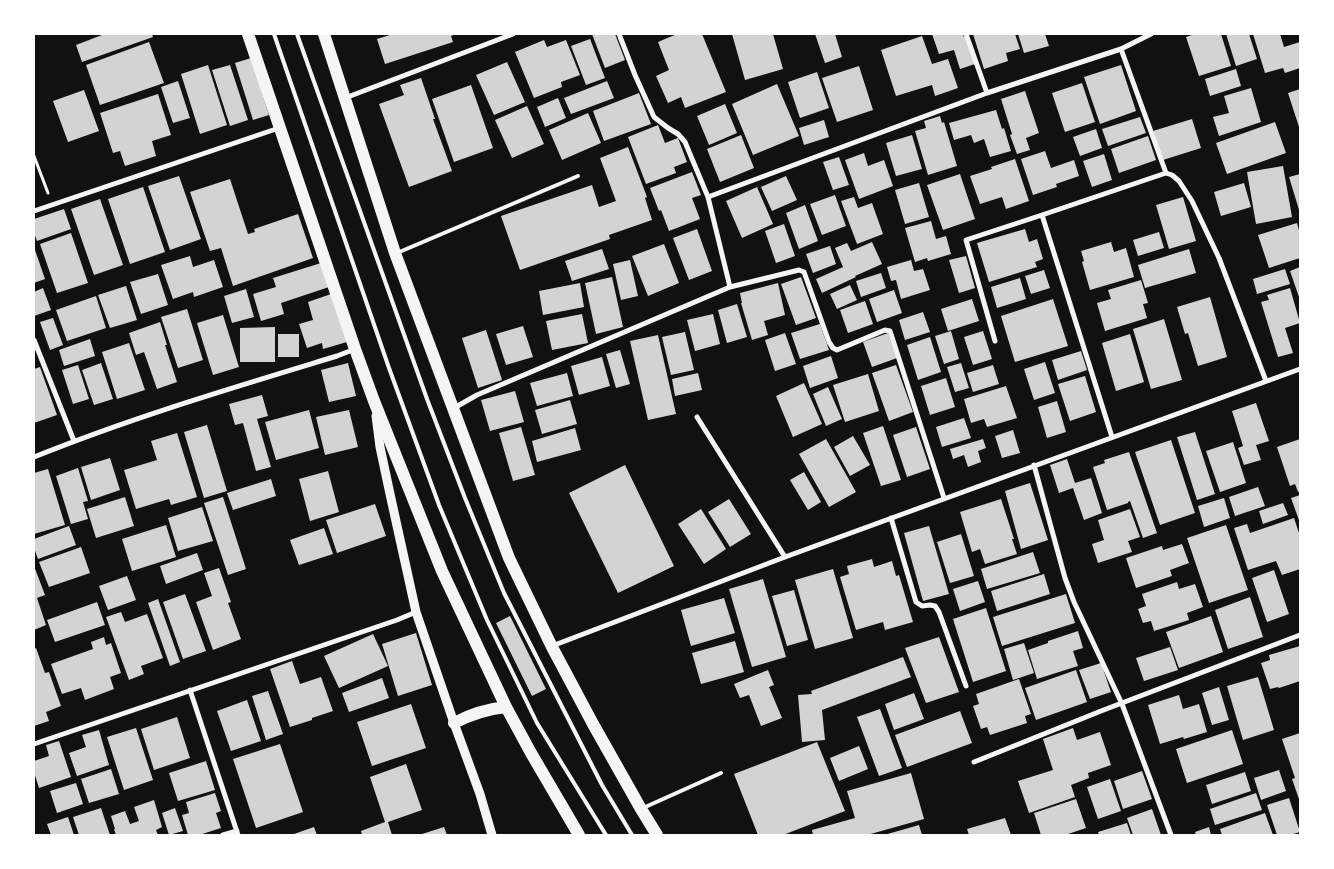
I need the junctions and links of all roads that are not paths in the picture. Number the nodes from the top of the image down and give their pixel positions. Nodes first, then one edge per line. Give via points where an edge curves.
1 (248, 34) edge
2 (274, 34) edge
3 (297, 34) edge
4 (324, 34) edge
5 (513, 34) edge
6 (620, 34) edge
7 (966, 34) edge
8 (1151, 34) edge
9 (1121, 49) junction
10 (987, 93) junction
11 (346, 98) junction
12 (280, 128) junction
13 (1166, 173) junction
14 (578, 176) dead end
15 (708, 196) junction
16 (34, 211) edge
17 (1042, 215) junction
18 (395, 254) junction
19 (730, 287) junction
20 (34, 340) edge
21 (996, 341) dead end
22 (355, 349) junction
23 (1300, 369) edge
24 (1266, 381) junction
25 (374, 401) junction
26 (452, 409) junction
27 (697, 417) dead end
28 (1112, 437) junction
29 (74, 441) junction
30 (34, 457) edge
31 (1034, 465) junction
32 (944, 498) junction
33 (891, 518) junction
34 (785, 557) junction
35 (416, 612) junction
36 (1300, 635) edge
37 (552, 647) junction
38 (966, 686) dead end
39 (190, 690) junction
40 (1122, 704) junction
41 (506, 707) junction
42 (454, 723) junction
43 (34, 744) edge
44 (974, 762) dead end
45 (721, 773) dead end
46 (641, 809) junction
47 (237, 833) edge
48 (223, 835) edge
49 (492, 835) edge
50 (579, 835) edge
51 (606, 835) edge
52 (632, 835) edge
53 (657, 835) edge
54 (1172, 835) edge

1 - 12 main road
2 - 51 lane via 389,368 487,620 537,723
3 - 52 lane via 427,399 504,593 602,785
4 - 11 main road
5 - 11 street
6 - 15 street via 654,117 681,137
7 - 10 street
8 - 9 street
9 - 10 street
9 - 13 street
10 - 15 street
11 - 18 main road
12 - 16 street
12 - 22 main road
13 - 17 street
13 - 24 street via 1179,181 1192,201 1222,265
14 - 18 lane
15 - 19 street
17 - 21 street via 967,239
17 - 28 street
18 - 26 main road
19 - 26 street via 477,395
19 - 32 street via 799,270 804,272 833,348 837,350 885,330 890,331
20 - 29 street
22 - 25 main road
22 - 29 street via 157,411
23 - 24 street
24 - 28 street
25 - 35 street via 382,456
25 - 41 main road via 442,571
26 - 37 main road via 509,558
27 - 34 street
28 - 31 street
29 - 30 street
31 - 32 street
31 - 40 street via 1065,578
32 - 33 street
33 - 34 street
33 - 38 street via 916,602 922,606 936,606
34 - 37 street
35 - 39 street
35 - 42 street
36 - 40 street
37 - 46 main road
39 - 43 street
39 - 47 street
40 - 44 street
40 - 54 street
41 - 42 main road via 482,711
41 - 50 main road
42 - 49 street
45 - 46 lane
46 - 53 main road
47 - 48 street

